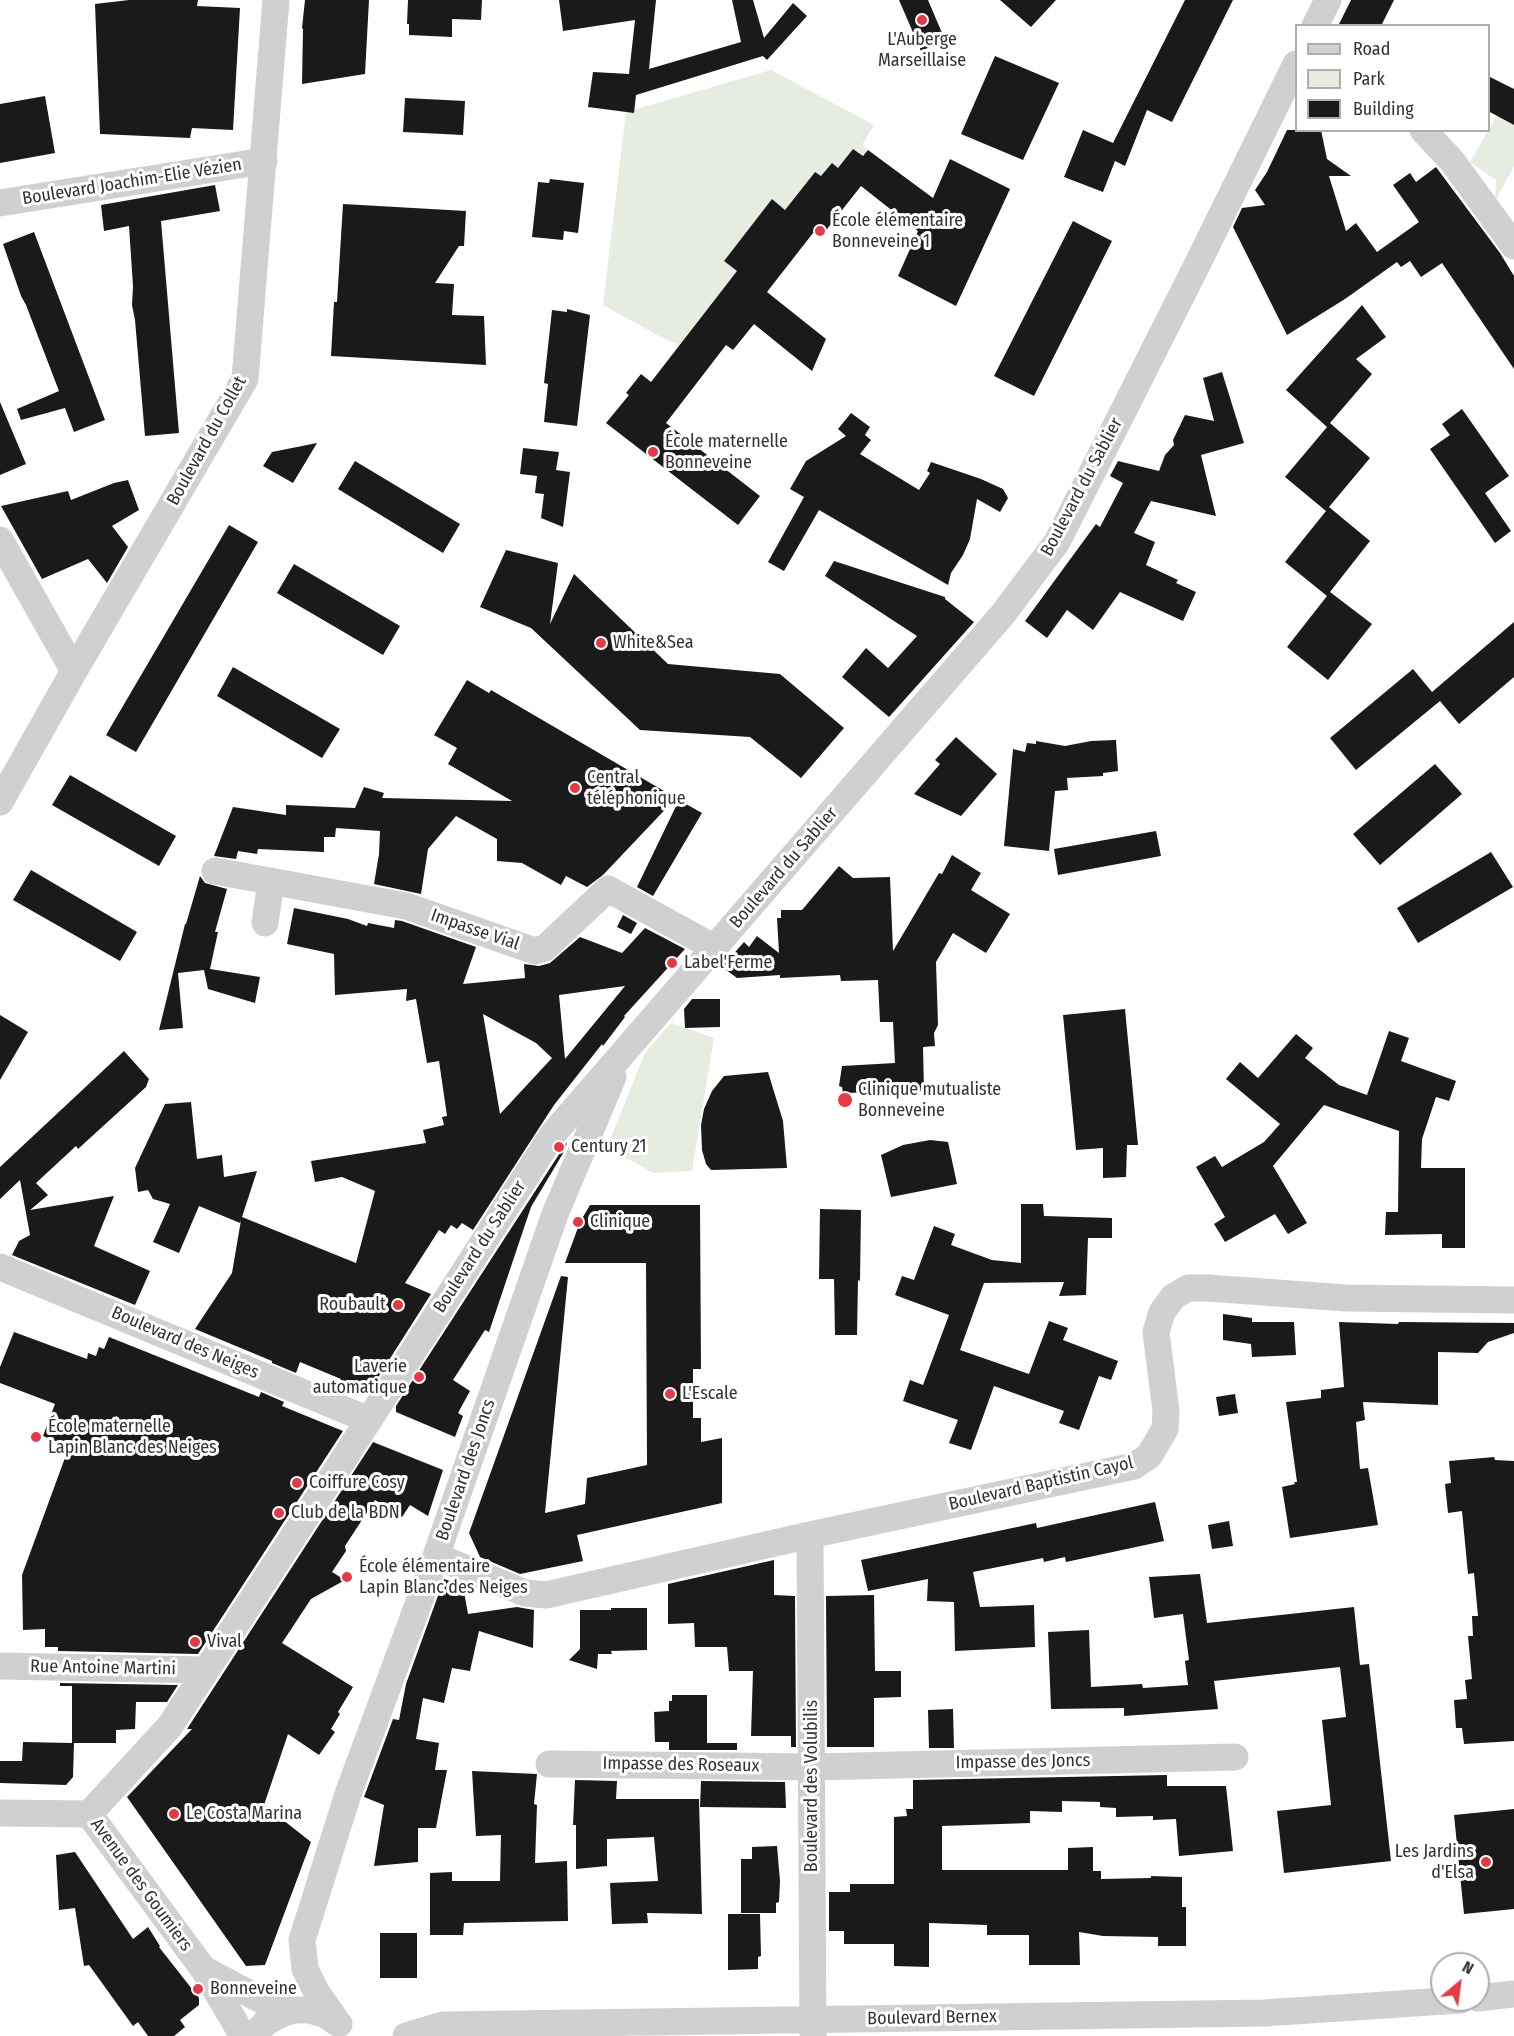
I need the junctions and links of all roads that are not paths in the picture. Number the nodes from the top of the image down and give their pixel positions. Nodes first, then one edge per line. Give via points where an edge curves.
1 (276, 0) edge
2 (1295, 66) edge
3 (1425, 132) edge
4 (264, 161) junction
5 (0, 203) edge
6 (1514, 246) edge
7 (0, 540) edge
8 (74, 671) junction
9 (0, 802) edge
10 (215, 871) dead end
11 (271, 881) junction
12 (265, 923) dead end
13 (715, 948) junction
14 (623, 1053) junction
15 (0, 1267) edge
16 (1514, 1300) edge
17 (369, 1420) junction
18 (810, 1535) junction
19 (436, 1556) junction
20 (0, 1666) edge
21 (206, 1670) junction
22 (1234, 1757) dead end
23 (549, 1764) dead end
24 (812, 1767) junction
25 (0, 1813) edge
26 (89, 1814) junction
27 (204, 1970) junction
28 (1514, 1994) edge
29 (1490, 1997) edge
30 (1430, 2002) edge
31 (293, 2010) junction
32 (813, 2028) edge
33 (344, 2029) edge
34 (243, 2036) edge
35 (254, 2036) edge
36 (406, 2036) edge

1 - 4 street, Boulevard du Collet
2 - 13 street, Boulevard du Sablier via 1057,542 1003,614
3 - 6 street via 1452,161
4 - 5 street, Boulevard Joachim-Elie Vézien
4 - 8 street, Boulevard du Collet via 245,378
7 - 8 street
8 - 9 street, Boulevard du Collet
10 - 11 street, Impasse Vial
11 - 12 street
11 - 13 street, Impasse Vial via 406,906 535,951 545,948 608,889
13 - 14 street, Boulevard du Sablier
14 - 17 street, Boulevard du Sablier via 553,1134
14 - 19 street, Boulevard des Joncs via 555,1214
15 - 17 street, Boulevard des Neiges
16 - 18 street, Boulevard Baptistin Cayol via 1346,1298 1188,1288 1173,1297 1162,1311 1156,1332 1165,1429 1149,1456 1134,1466
17 - 21 street, Boulevard du Sablier
18 - 19 street, Boulevard Baptistin Cayol via 546,1595 525,1593
18 - 24 street, Boulevard des Volubilis
19 - 33 street, Boulevard des Joncs via 348,1794 302,1940 305,1969 317,1994
20 - 21 street, Rue Antoine Martini
21 - 26 street, Boulevard du Sablier via 170,1726
22 - 24 street, Impasse des Joncs
23 - 24 street, Impasse des Roseaux
24 - 32 street, Boulevard des Volubilis
25 - 26 street, Avenue des Goumiers
26 - 27 street, Avenue des Goumiers
27 - 31 street, Avenue des Goumiers via 265,2002
27 - 34 street, Avenue des Goumiers
28 - 29 street
30 - 32 street, Boulevard Bernex via 1264,2013
31 - 33 street, Avenue des Goumiers via 324,2014
31 - 35 street via 266,2022
32 - 36 street, Boulevard Bernex via 443,2025

